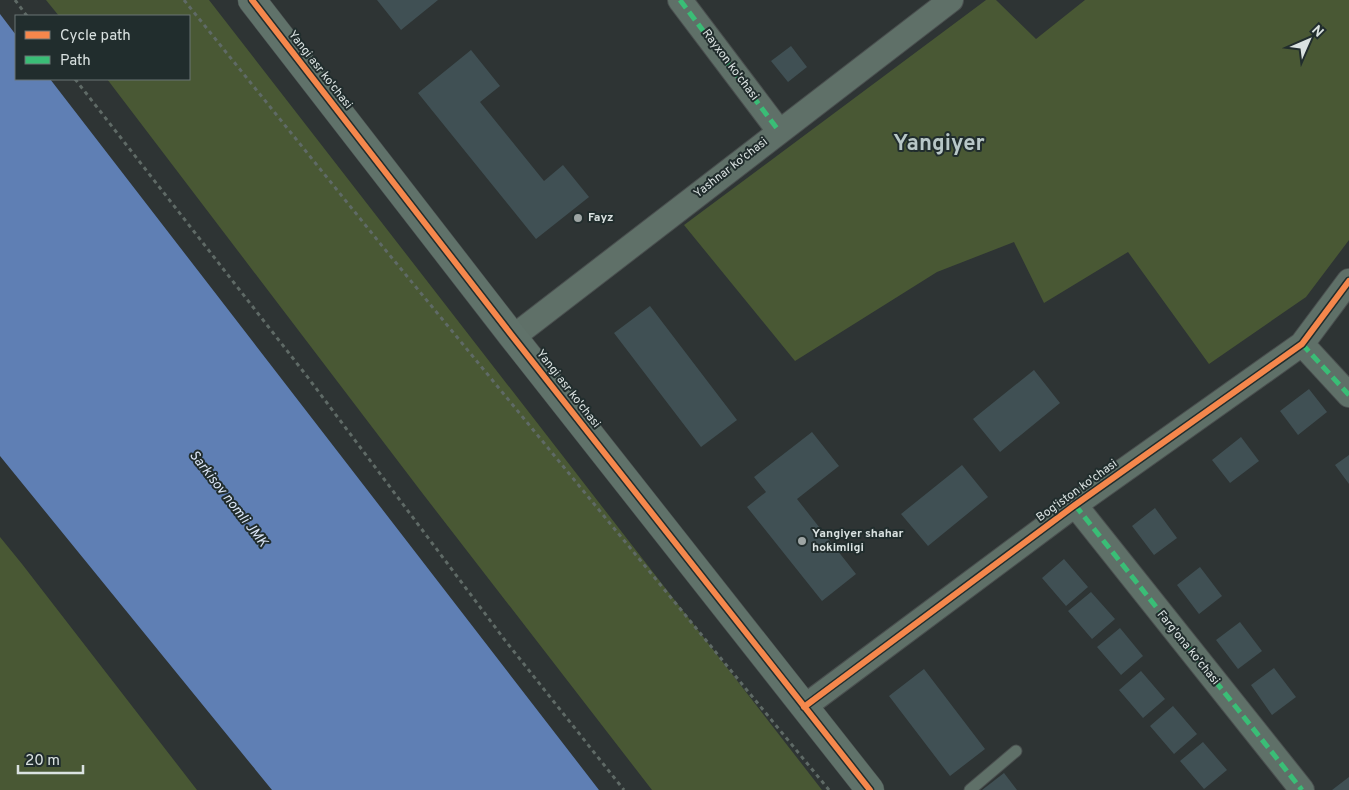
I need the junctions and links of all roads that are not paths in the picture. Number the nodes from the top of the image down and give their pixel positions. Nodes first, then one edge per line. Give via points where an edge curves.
1 (252, 0) edge
2 (680, 0) edge
3 (952, 0) edge
4 (779, 131) junction
5 (1349, 281) edge
6 (513, 337) junction
7 (1302, 344) junction
8 (1349, 395) edge
9 (1075, 505) junction
10 (804, 707) junction
11 (1016, 751) dead end
12 (870, 790) edge
13 (970, 790) edge
14 (1302, 790) edge

1 - 6 street, Yangi asr ko'chasi
2 - 4 street, Rayxon ko'chasi
3 - 4 street, Yashnar ko'chasi
4 - 6 street, Yashnar ko'chasi
5 - 7 street, Bog‘iston ko'chasi
6 - 10 street, Yangi asr ko'chasi
7 - 8 street
7 - 9 street, Bog‘iston ko'chasi
9 - 10 street, Bog‘iston ko'chasi
9 - 14 street, Farg'ona ko'chasi
10 - 12 street, Yangi asr ko'chasi
11 - 13 lane

